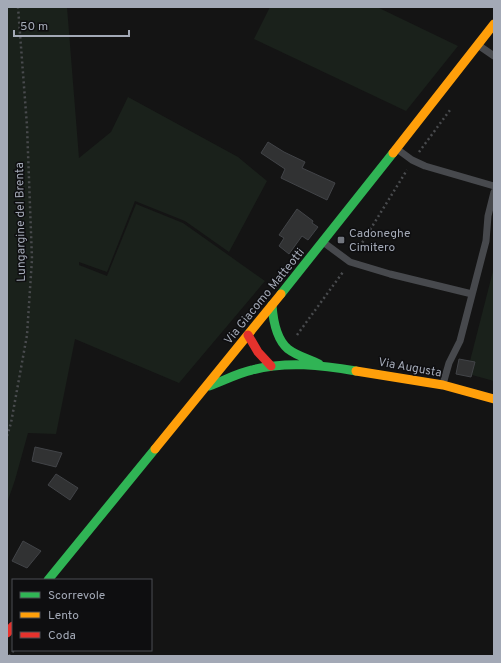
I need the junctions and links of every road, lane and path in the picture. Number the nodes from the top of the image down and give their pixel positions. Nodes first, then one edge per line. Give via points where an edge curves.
1 (18, 7) edge
2 (494, 24) edge
3 (478, 45) junction
4 (494, 56) edge
5 (450, 110) dead end
6 (397, 148) junction
7 (412, 160) junction
8 (494, 186) edge
9 (494, 192) edge
10 (324, 242) junction
11 (357, 251) dead end
12 (343, 272) dead end
13 (472, 294) junction
14 (272, 305) junction
15 (248, 335) junction
16 (294, 340) dead end
17 (282, 343) junction
18 (320, 365) junction
19 (271, 366) junction
20 (443, 385) junction
21 (206, 387) junction
22 (494, 399) edge
23 (7, 436) edge
24 (49, 579) edge

1 - 23 path, Lungargine del Brenta via 27,126 32,259 27,335
2 - 3 main road, Via Giacomo Matteotti
3 - 4 lane
3 - 6 main road, Via Giacomo Matteotti
5 - 7 path
6 - 7 lane
6 - 10 main road, Via Giacomo Matteotti
7 - 8 lane
7 - 11 path
9 - 13 lane via 488,216 486,241
10 - 13 lane via 350,262
10 - 14 main road, Via Giacomo Matteotti
12 - 16 path
13 - 20 lane via 460,341 449,363
14 - 15 main road, Via Giacomo Matteotti
14 - 17 main road
15 - 17 main road, Via Augusta
15 - 19 main road via 260,356
15 - 21 main road, Via Giacomo Matteotti
17 - 18 main road, Via Augusta via 288,349
18 - 19 main road, Via Augusta
18 - 20 main road, Via Augusta
19 - 21 main road, Via Augusta via 251,370
20 - 22 main road, Via Augusta
21 - 24 main road, Via Giacomo Matteotti

